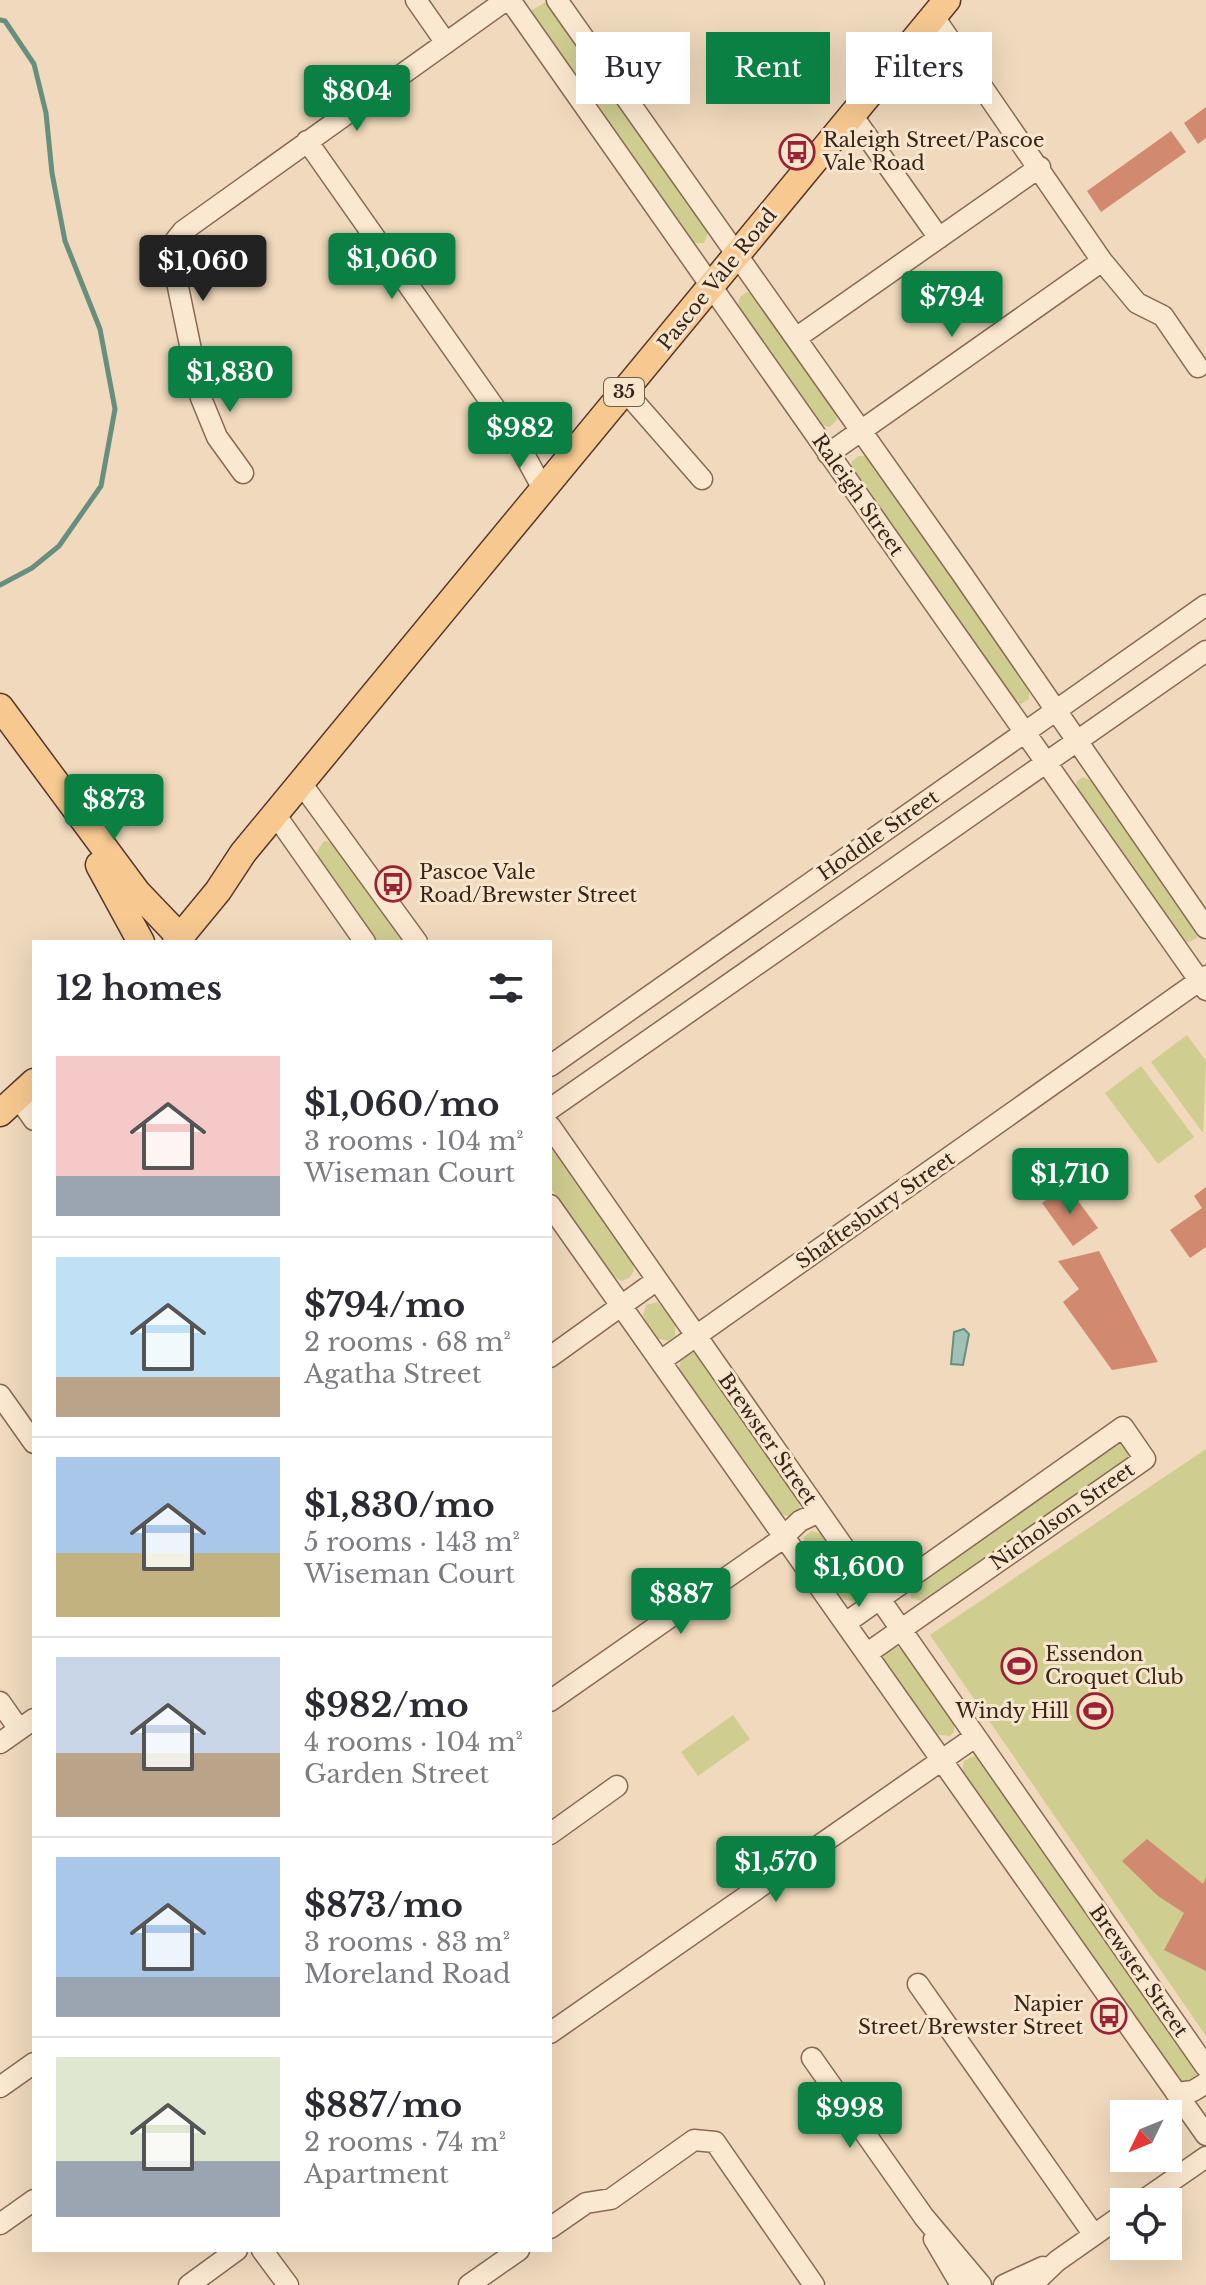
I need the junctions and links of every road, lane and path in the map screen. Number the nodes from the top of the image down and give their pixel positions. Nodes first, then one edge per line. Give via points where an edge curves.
1 (416, 0) edge
2 (508, 0) edge
3 (557, 0) edge
4 (940, 8) edge
5 (446, 43) junction
6 (852, 115) junction
7 (307, 141) junction
8 (1040, 167) junction
9 (939, 238) junction
10 (737, 255) junction
11 (1102, 261) junction
12 (711, 287) junction
13 (796, 338) junction
14 (1198, 367) dead end
15 (625, 391) junction
16 (860, 430) junction
17 (828, 454) junction
18 (243, 473) dead end
19 (702, 479) dead end
20 (550, 481) junction
21 (1206, 605) edge
22 (1206, 651) edge
23 (0, 707) edge
24 (1056, 712) junction
25 (1026, 732) junction
26 (1077, 743) junction
27 (1049, 763) junction
28 (43, 767) junction
29 (301, 783) junction
30 (275, 814) junction
31 (770, 910) junction
32 (1206, 928) edge
33 (170, 937) edge
34 (140, 940) edge
35 (364, 940) edge
36 (416, 940) edge
37 (790, 942) junction
38 (1204, 982) edge
39 (552, 1065) edge
40 (32, 1077) edge
41 (17, 1097) edge
42 (552, 1108) edge
43 (32, 1117) edge
44 (552, 1129) edge
45 (552, 1208) edge
46 (657, 1280) junction
47 (623, 1306) junction
48 (696, 1336) junction
49 (552, 1356) edge
50 (662, 1360) junction
51 (0, 1395) edge
52 (32, 1440) edge
53 (819, 1512) junction
54 (785, 1536) junction
55 (879, 1599) junction
56 (847, 1622) junction
57 (900, 1630) junction
58 (869, 1652) junction
59 (552, 1700) edge
60 (0, 1702) edge
61 (27, 1724) edge
62 (975, 1737) junction
63 (0, 1743) edge
64 (944, 1758) junction
65 (617, 1786) dead end
66 (552, 1833) edge
67 (918, 1984) dead end
68 (552, 2032) edge
69 (812, 2058) dead end
70 (32, 2064) edge
71 (1206, 2067) edge
72 (1206, 2083) edge
73 (0, 2087) edge
74 (1176, 2093) junction
75 (1206, 2135) edge
76 (1206, 2157) edge
77 (1161, 2188) edge
78 (32, 2201) edge
79 (924, 2217) junction
80 (0, 2224) edge
81 (1110, 2224) edge
82 (552, 2227) edge
83 (1094, 2235) junction
84 (234, 2252) edge
85 (263, 2252) edge
86 (516, 2252) edge
87 (1057, 2261) junction
88 (189, 2285) edge
89 (288, 2285) edge
90 (469, 2285) edge
91 (814, 2285) edge
92 (961, 2285) edge
93 (981, 2285) edge
94 (1004, 2285) edge
95 (1032, 2285) edge

1 - 5 street
2 - 5 street
2 - 12 street, Raleigh Street
3 - 10 street, Raleigh Street
4 - 6 main road, Pascoe Vale Road / 35
4 - 8 street
5 - 7 street
6 - 9 street
6 - 10 main road, Pascoe Vale Road / 35
7 - 18 street via 175,241 172,258 201,398 217,437
7 - 20 street
8 - 9 street
8 - 11 street
9 - 13 street
10 - 12 main road, Pascoe Vale Road / 35
10 - 13 street, Raleigh Street
11 - 14 street via 1137,303 1163,316
11 - 16 street
12 - 15 main road, Pascoe Vale Road / 35
12 - 17 street, Raleigh Street
13 - 16 street, Raleigh Street
15 - 19 street
15 - 20 main road, Pascoe Vale Road / 35
16 - 17 street
16 - 24 street, Raleigh Street
17 - 25 street, Raleigh Street
20 - 29 main road, Pascoe Vale Road / 35
21 - 24 street, Hoddle Street
22 - 26 street, Hoddle Street
23 - 28 main road
24 - 25 street, Hoddle Street
24 - 26 street, Raleigh Street
25 - 27 street, Raleigh Street
25 - 31 street, Hoddle Street
26 - 27 street, Hoddle Street
26 - 32 street, Raleigh Street
27 - 37 street, Hoddle Street
27 - 38 street, Raleigh Street
28 - 33 main road
28 - 34 main road
29 - 30 main road, Pascoe Vale Road / 35
29 - 36 street
30 - 33 main road, Pascoe Vale Road / 35
30 - 35 street
31 - 37 street
31 - 39 street, Hoddle Street
37 - 42 street, Hoddle Street
38 - 48 street, Shaftesbury Street
40 - 41 main road
41 - 43 street
44 - 46 street, Brewster Street
45 - 47 street, Brewster Street
46 - 47 street
46 - 48 street, Brewster Street
47 - 49 street
47 - 50 street, Brewster Street
48 - 50 street, Shaftesbury Street
48 - 53 street, Brewster Street
50 - 54 street, Brewster Street
51 - 52 street
53 - 54 street
53 - 55 street, Brewster Street
54 - 56 street, Brewster Street
54 - 59 street
55 - 56 street, Nicholson Street
55 - 57 street, Brewster Street
55 - 57 street, Nicholson Street via 1123,1427 1145,1459
56 - 58 street, Brewster Street
57 - 58 street, Nicholson Street
57 - 62 street, Brewster Street
58 - 64 street, Brewster Street
60 - 61 street
61 - 63 street
62 - 64 street
62 - 71 street, Brewster Street
64 - 68 street
64 - 74 street, Brewster Street
65 - 66 street
67 - 83 street
69 - 79 street
70 - 73 street
72 - 74 street
74 - 75 street, Brewster Street
76 - 77 street
78 - 80 street
79 - 92 street
79 - 93 street
81 - 83 street
82 - 91 street via 586,2203 611,2199 694,2140 715,2142
83 - 87 street
84 - 88 street
85 - 89 street
86 - 90 street
87 - 94 street
87 - 95 street

